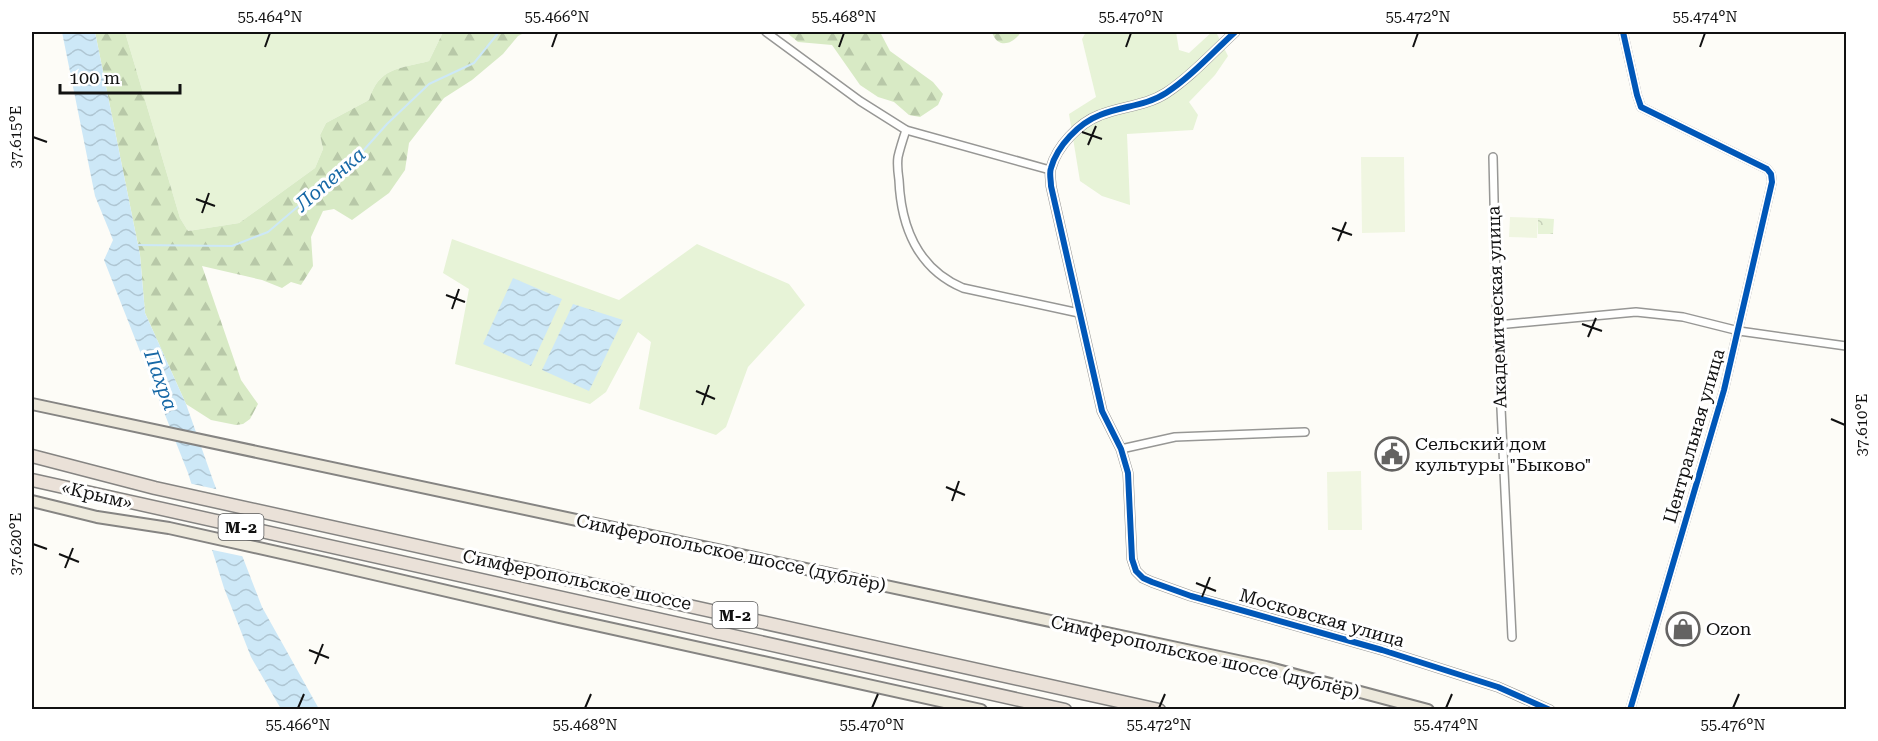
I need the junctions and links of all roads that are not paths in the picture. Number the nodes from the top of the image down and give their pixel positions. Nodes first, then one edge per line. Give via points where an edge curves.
1 (766, 32) edge
2 (1235, 32) edge
3 (1623, 32) edge
4 (906, 130) junction
5 (1493, 157) dead end
6 (1050, 170) junction
7 (1079, 313) junction
8 (1497, 325) junction
9 (1739, 331) junction
10 (1846, 346) edge
11 (32, 404) edge
12 (1305, 432) dead end
13 (1121, 449) junction
14 (32, 456) edge
15 (32, 480) edge
16 (32, 501) edge
17 (311, 521) joint
18 (319, 544) joint
19 (1512, 637) dead end
20 (947, 702) junction
21 (962, 710) edge
22 (981, 710) edge
23 (1065, 710) edge
24 (1159, 710) edge
25 (1428, 710) edge
26 (1550, 710) edge
27 (1630, 710) edge

1 - 4 street
2 - 6 street via 1164,94 1100,115 1085,124 1056,154
3 - 9 street, Центральная улица via 1641,107 1772,174
4 - 6 street
4 - 7 street via 898,158 899,197 911,240 933,269 963,288
5 - 8 street, Академическая улица
6 - 7 street, Московская улица
7 - 13 street, Московская улица via 1101,411
8 - 9 street via 1636,312 1683,317
8 - 19 street, Академическая улица
9 - 10 street
9 - 27 street, Центральная улица
11 - 25 main road, Симферопольское шоссе (дублёр) via 1266,667
12 - 13 street via 1175,437
13 - 26 street, Московская улица via 1128,473 1132,559 1143,578 1191,596 1498,687
14 - 17 highway, «Крым» / М-2 via 155,488
15 - 18 highway, «Крым» / М-2
16 - 20 main road via 97,517 169,528
17 - 24 highway, Симферопольское шоссе / М-2
18 - 23 highway, Симферопольское шоссе / М-2
20 - 21 street
20 - 22 main road

